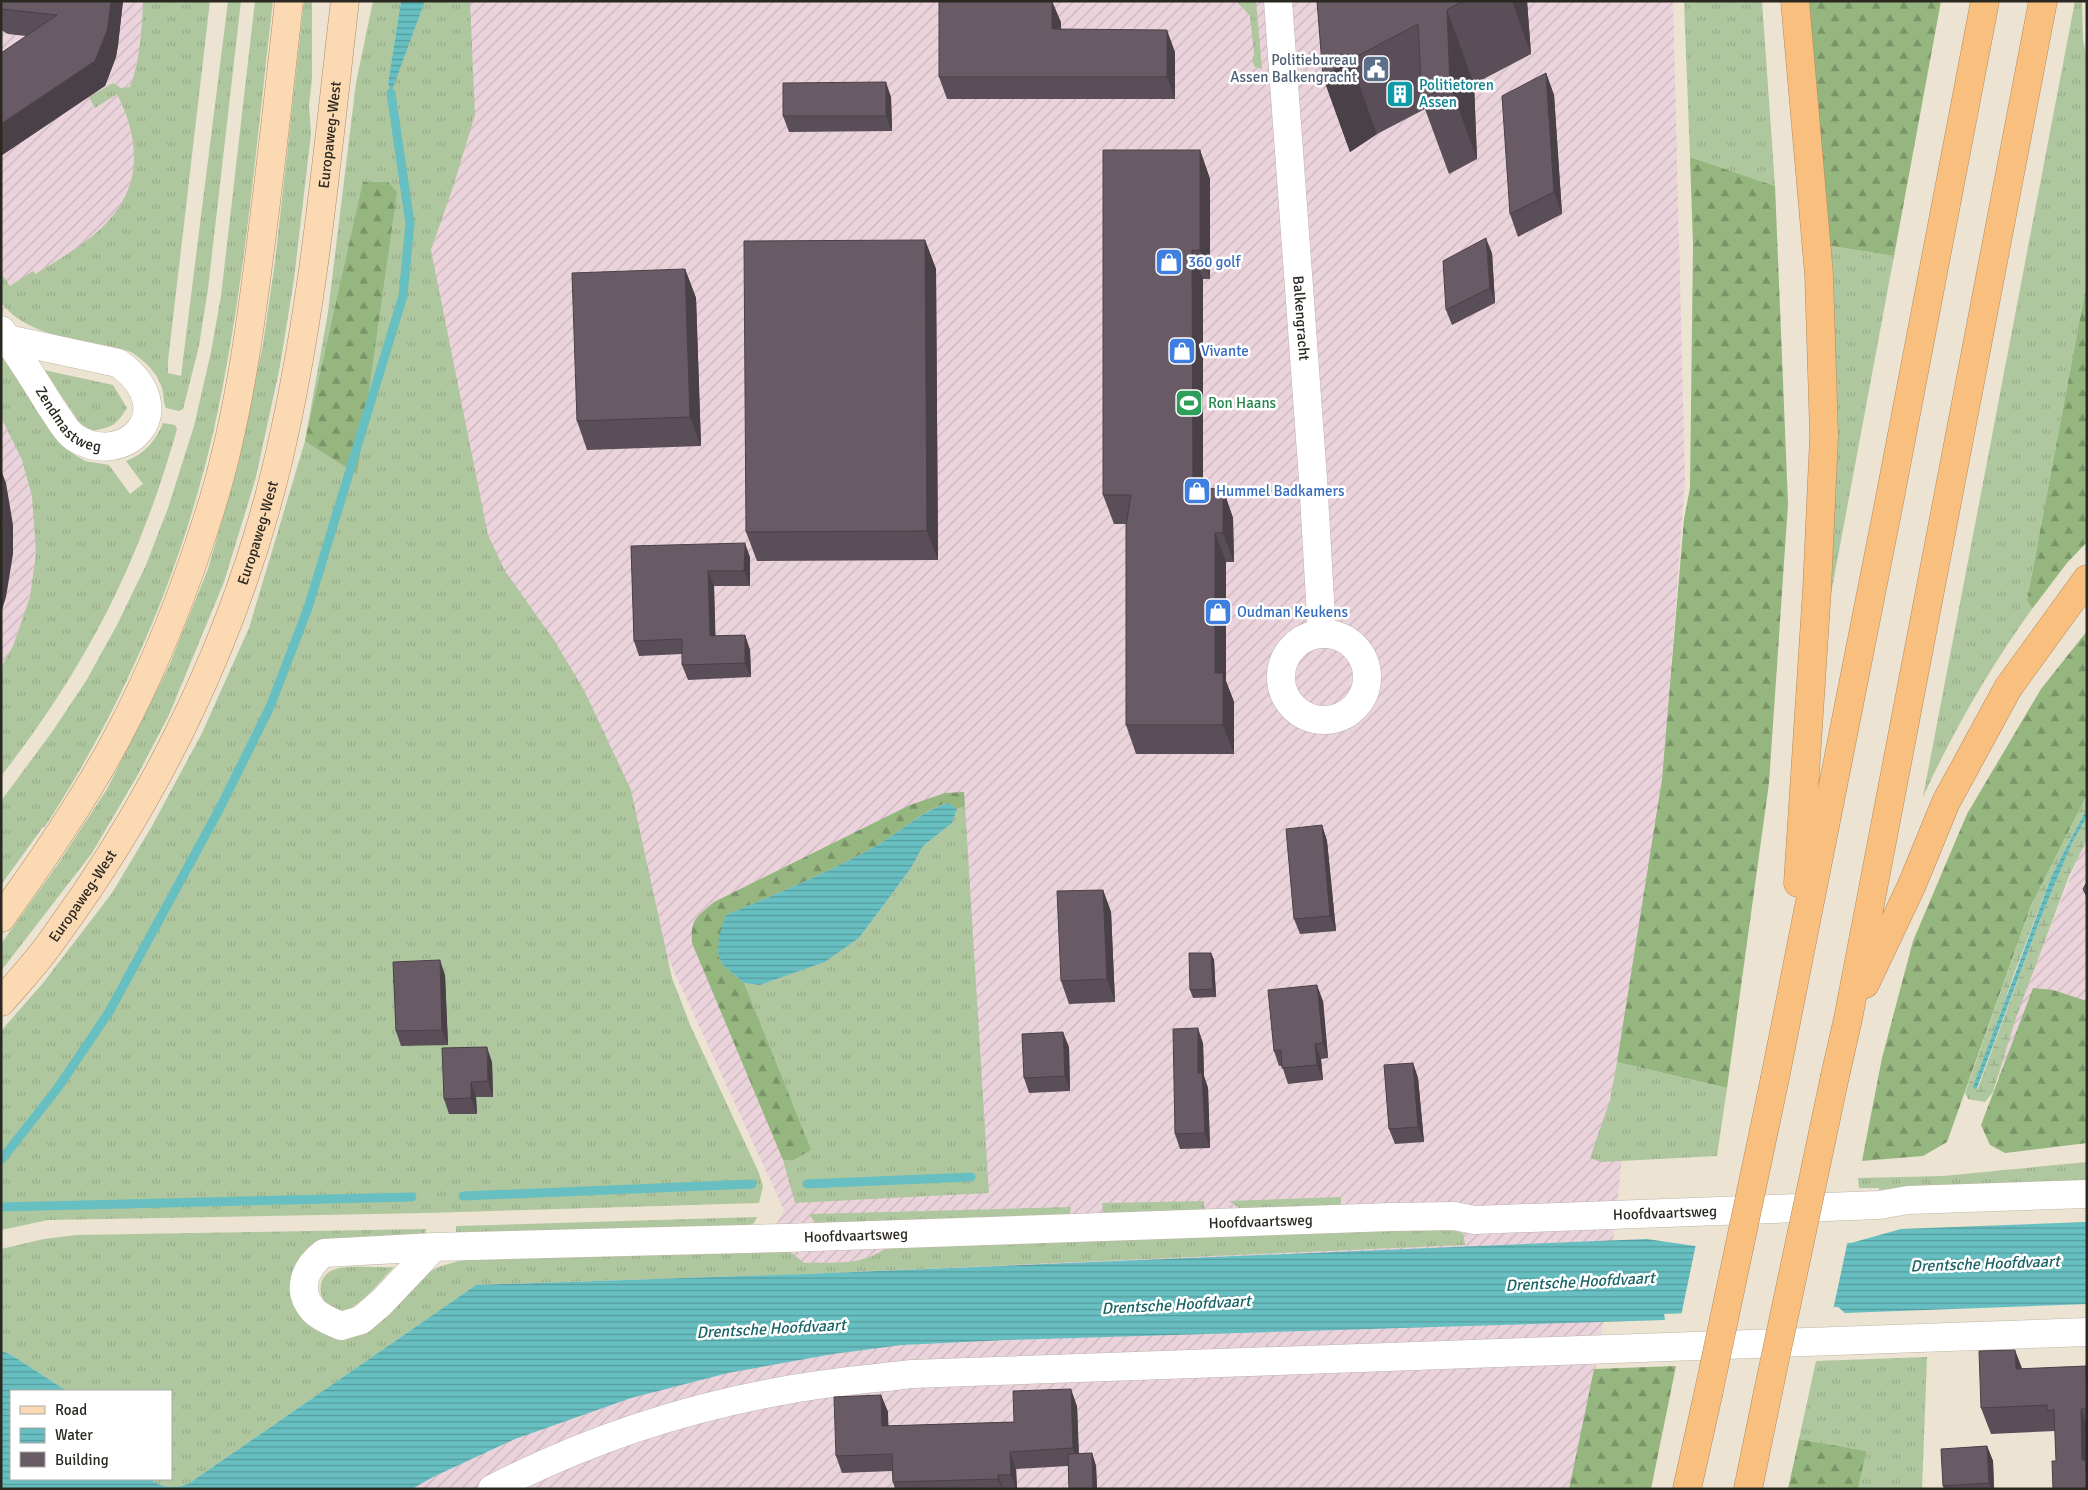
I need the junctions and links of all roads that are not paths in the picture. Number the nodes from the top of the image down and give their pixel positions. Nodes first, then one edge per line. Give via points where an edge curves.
1 (290, 1) edge
2 (345, 1) edge
3 (1278, 1) edge
4 (1795, 1) edge
5 (1985, 1) edge
6 (2043, 1) edge
7 (4, 335) edge
8 (2087, 579) edge
9 (1322, 634) dead end
10 (1, 918) edge
11 (1790, 994) junction
12 (1, 1002) edge
13 (1848, 1019) junction
14 (2087, 1194) edge
15 (434, 1247) dead end
16 (2087, 1332) edge
17 (492, 1489) edge
18 (1687, 1489) edge
19 (1748, 1489) edge

1 - 10 main road via 251,324 234,416 210,512 176,610 118,736 82,799
2 - 12 main road, Europaweg-West via 299,361 279,458 244,577 187,717 143,801 55,938
3 - 9 street, Balkengracht
4 - 11 highway via 1819,275 1824,436 1811,691
5 - 11 highway
6 - 13 highway
7 - 7 street, Zendmastweg via 73,437 94,446 113,446 142,428 149,411 147,398 140,382 130,371 118,363
8 - 13 highway via 2008,688 1946,802 1911,887
11 - 18 highway, bridge
13 - 19 highway, bridge
14 - 15 street, Hoofdvaartsweg via 1475,1220 1454,1216 1391,1217
16 - 17 street via 912,1374 788,1390 691,1411 588,1445

